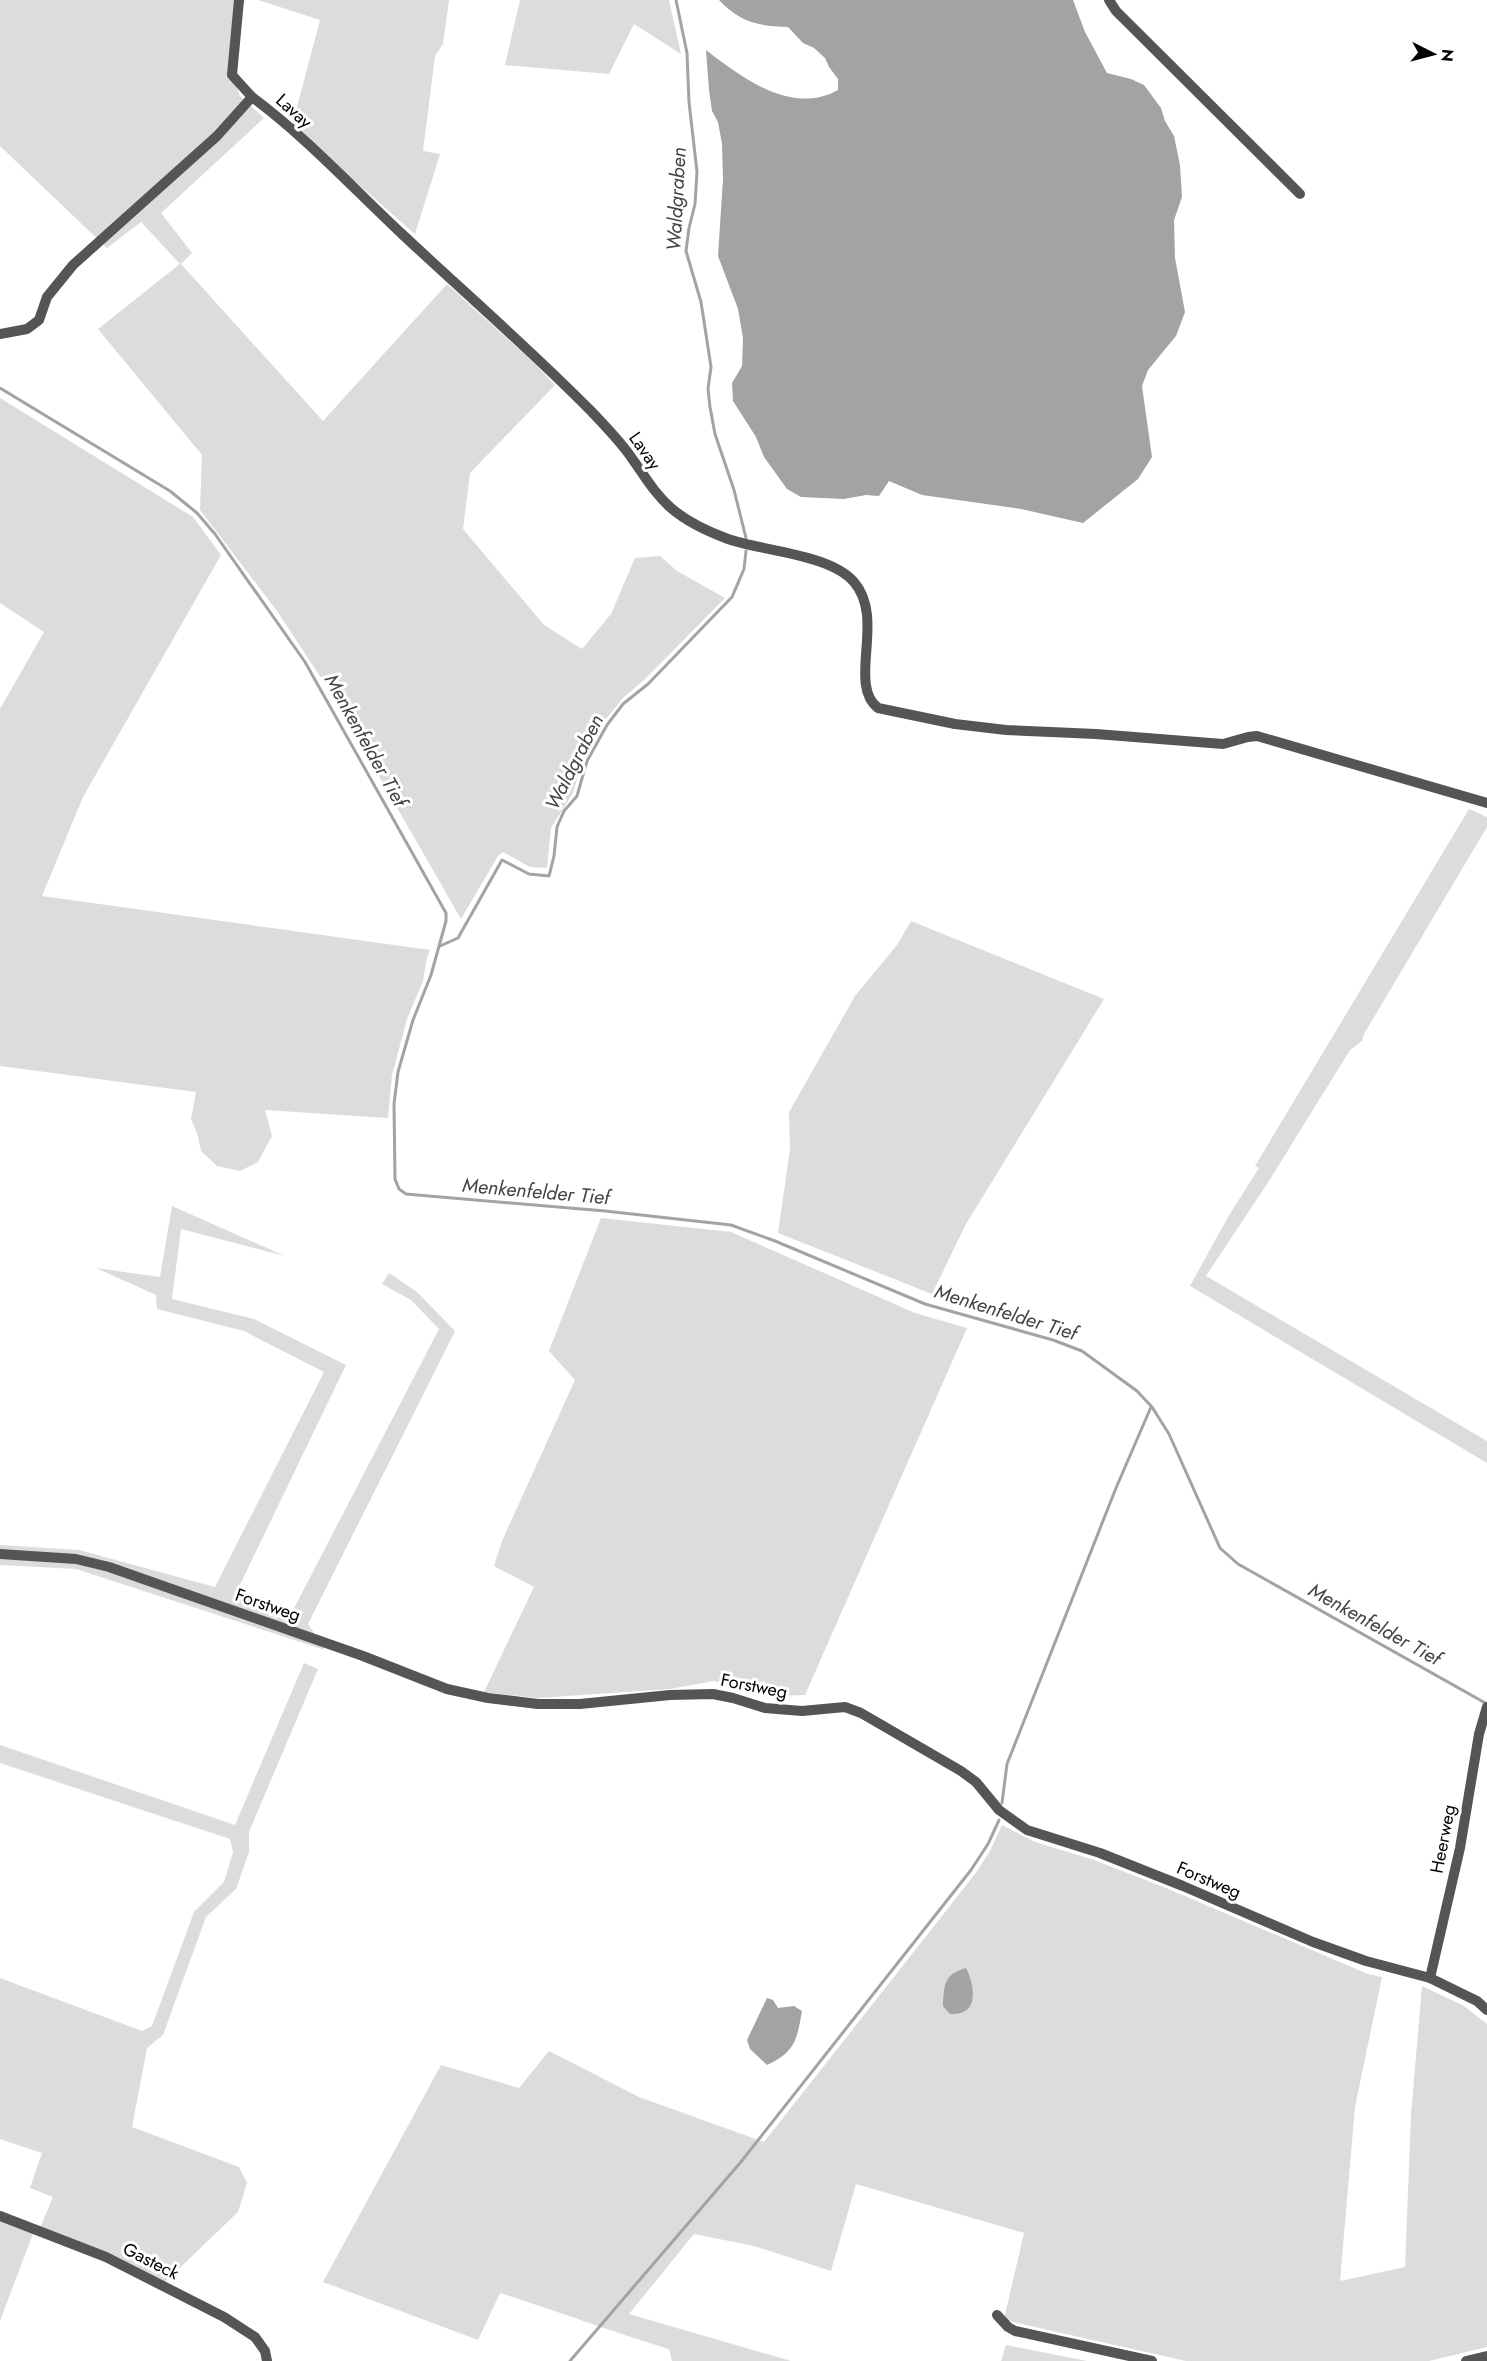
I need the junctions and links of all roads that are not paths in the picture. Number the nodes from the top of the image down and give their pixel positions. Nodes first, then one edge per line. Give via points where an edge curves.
1 (239, 0) edge
2 (1109, 0) edge
3 (252, 97) junction
4 (1300, 194) dead end
5 (0, 334) edge
6 (1487, 803) edge
7 (0, 1554) edge
8 (1485, 1711) edge
9 (1430, 1978) junction
10 (1487, 2010) edge
11 (0, 2216) edge
12 (997, 2315) dead end
13 (1487, 2356) edge
14 (267, 2361) edge
15 (1152, 2361) edge
16 (1466, 2361) edge

1 - 3 street, Lavay via 232,75
2 - 4 street
3 - 5 street, Lavay via 218,136 73,265 47,297 39,320 27,329
3 - 6 street, Lavay via 556,376 609,429 649,486 672,509 728,539 831,566 854,581 866,604 864,686 871,703 878,708 1006,730 1223,744 1257,736
7 - 9 street, Forstweg via 76,1559 109,1567 447,1689 488,1698 580,1704 713,1694 765,1708 802,1711 845,1707 961,1771 976,1782 999,1810 1027,1830 1100,1853 1313,1942
8 - 9 street, Heerweg via 1460,1848
9 - 10 street, Forstweg
11 - 14 street, Gasteck via 106,2257 224,2317 255,2337 265,2350
12 - 15 street via 1015,2331
13 - 16 street

